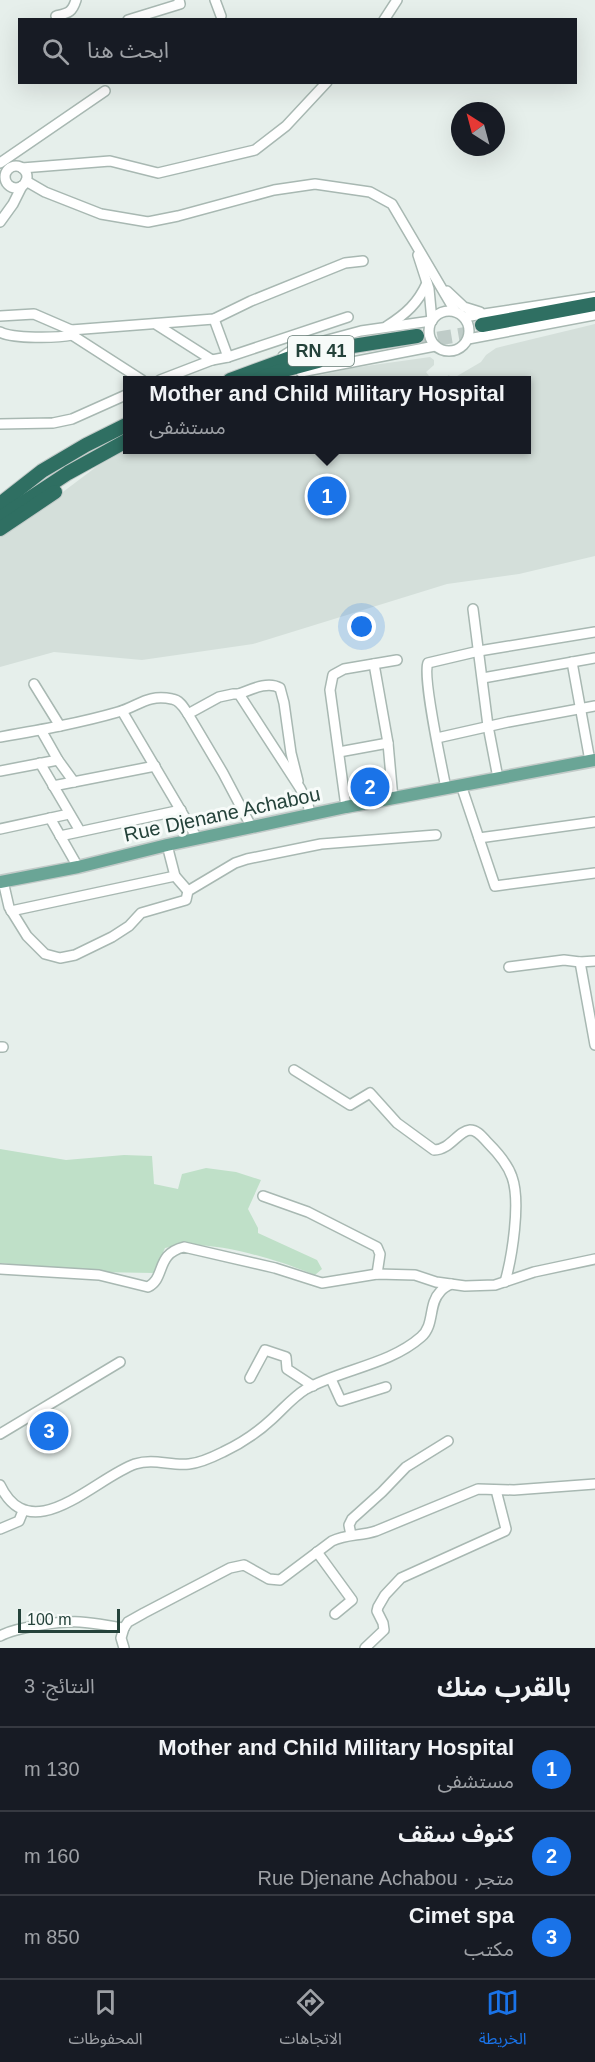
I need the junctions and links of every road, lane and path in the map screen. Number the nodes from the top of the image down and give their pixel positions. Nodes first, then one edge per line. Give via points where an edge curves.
1 (76, 0) edge
2 (179, 0) edge
3 (215, 0) edge
4 (396, 0) edge
5 (390, 5) edge
6 (56, 16) dead end
7 (220, 16) dead end
8 (134, 18) edge
9 (325, 84) edge
10 (105, 91) dead end
11 (0, 164) edge
12 (12, 167) junction
13 (22, 168) junction
14 (5, 182) edge
15 (22, 186) junction
16 (0, 222) edge
17 (363, 261) dead end
18 (432, 281) junction
19 (595, 297) edge
20 (595, 304) edge
21 (455, 311) junction
22 (595, 313) edge
23 (0, 316) edge
24 (348, 317) dead end
25 (464, 317) junction
26 (214, 319) junction
27 (432, 321) junction
28 (482, 324) junction
29 (157, 325) junction
30 (384, 327) junction
31 (0, 332) edge
32 (72, 332) junction
33 (418, 337) junction
34 (468, 339) junction
35 (435, 346) junction
36 (228, 357) junction
37 (212, 360) junction
38 (272, 369) junction
39 (135, 376) edge
40 (172, 376) edge
41 (248, 376) edge
42 (264, 376) edge
43 (123, 396) edge
44 (0, 424) edge
45 (123, 426) edge
46 (123, 443) edge
47 (112, 449) junction
48 (42, 471) junction
49 (0, 494) edge
50 (0, 504) edge
51 (0, 518) edge
52 (0, 530) edge
53 (473, 609) dead end
54 (595, 632) edge
55 (479, 651) junction
56 (595, 658) edge
57 (397, 660) dead end
58 (572, 662) junction
59 (374, 664) junction
60 (483, 678) junction
61 (34, 684) dead end
62 (239, 694) junction
63 (595, 706) edge
64 (581, 708) junction
65 (122, 711) junction
66 (188, 714) junction
67 (60, 726) junction
68 (488, 726) junction
69 (41, 730) junction
70 (0, 737) edge
71 (437, 738) junction
72 (388, 743) junction
73 (339, 752) junction
74 (58, 760) junction
75 (592, 761) edge
76 (40, 763) junction
77 (155, 766) junction
78 (0, 771) edge
79 (498, 778) junction
80 (74, 782) junction
81 (461, 785) junction
82 (53, 786) junction
83 (300, 788) junction
84 (446, 788) junction
85 (393, 799) junction
86 (346, 807) junction
87 (181, 810) junction
88 (69, 814) junction
89 (310, 815) junction
90 (50, 818) junction
91 (595, 822) edge
92 (252, 828) junction
93 (0, 829) edge
94 (80, 831) junction
95 (436, 835) dead end
96 (60, 836) junction
97 (197, 838) junction
98 (479, 838) junction
99 (167, 845) junction
100 (78, 867) junction
101 (595, 873) edge
102 (175, 876) junction
103 (1, 881) edge
104 (188, 891) junction
105 (11, 912) junction
106 (595, 961) edge
107 (580, 962) junction
108 (509, 967) dead end
109 (595, 1045) edge
110 (294, 1070) dead end
111 (263, 1196) dead end
112 (595, 1259) edge
113 (0, 1269) edge
114 (377, 1274) junction
115 (505, 1282) junction
116 (451, 1284) junction
117 (120, 1362) dead end
118 (250, 1378) dead end
119 (331, 1379) junction
120 (313, 1386) junction
121 (386, 1387) dead end
122 (0, 1434) edge
123 (448, 1441) dead end
124 (595, 1484) edge
125 (0, 1485) edge
126 (496, 1490) junction
127 (23, 1511) junction
128 (0, 1530) edge
129 (351, 1535) junction
130 (317, 1552) junction
131 (335, 1614) dead end
132 (124, 1628) junction
133 (0, 1636) edge
134 (124, 1648) edge
135 (365, 1648) edge

1 - 6 street via 70,13
2 - 8 street via 180,4
3 - 7 street
4 - 5 street
9 - 13 street via 286,126 255,150 158,173 110,161
10 - 11 street
11 - 12 street
12 - 13 street
12 - 14 street
13 - 15 street via 26,174
14 - 15 street
14 - 16 street via 8,202
15 - 16 street
15 - 18 street via 101,214 148,222 274,190 315,184 370,192 392,204
17 - 26 street via 345,262
18 - 21 street
18 - 27 street
18 - 28 street
18 - 30 street via 407,313
19 - 28 street
20 - 28 highway
21 - 25 street
21 - 27 street via 442,312
22 - 28 highway
23 - 32 street via 34,314
24 - 36 street
25 - 28 street
25 - 34 street via 470,331
26 - 29 street
26 - 36 street
27 - 33 street
27 - 35 street via 429,332
28 - 34 street
29 - 32 street
29 - 37 street
30 - 33 street
30 - 38 street via 294,349
31 - 32 street via 59,338
32 - 39 street
33 - 35 street
33 - 38 highway, RN 41 via 314,352
34 - 35 street via 456,351
36 - 37 street
37 - 40 street
38 - 41 highway, RN 41
38 - 42 highway, RN 41
43 - 44 street via 53,423
45 - 48 highway
46 - 47 highway
47 - 51 highway
47 - 52 highway
48 - 49 highway
48 - 50 highway
53 - 55 street
54 - 55 street
55 - 60 street
55 - 71 street via 430,661 426,666
56 - 58 street
57 - 59 street
58 - 60 street
58 - 64 street
59 - 72 street
59 - 73 street via 344,669 332,678 331,700
60 - 68 street
61 - 67 street
62 - 66 street via 219,697
62 - 83 street
62 - 83 street via 269,685 280,688
63 - 64 street
64 - 68 street
64 - 75 street
65 - 66 street via 142,700 164,698 176,700
65 - 67 street
65 - 77 street
66 - 92 street
67 - 69 street
68 - 71 street
68 - 79 street
69 - 70 street
69 - 74 street
71 - 84 street
72 - 73 street
72 - 85 street
73 - 86 street
74 - 76 street
74 - 80 street
75 - 79 main road, Rue Djenane Achabou
76 - 78 street
76 - 82 street
77 - 80 street
77 - 87 street
79 - 81 main road, Rue Djenane Achabou
80 - 82 street
81 - 84 main road, Rue Djenane Achabou
81 - 98 street
82 - 88 street
83 - 89 street
84 - 85 main road, Rue Djenane Achabou
85 - 86 main road, Rue Djenane Achabou
86 - 89 main road, Rue Djenane Achabou
87 - 94 street
87 - 97 street
88 - 90 street
88 - 94 street
89 - 92 main road, Rue Djenane Achabou
90 - 93 street
90 - 96 street
91 - 98 street
92 - 97 main road, Rue Djenane Achabou
94 - 96 street
95 - 104 street via 321,844 247,859
96 - 100 street
97 - 99 main road, Rue Djenane Achabou
98 - 101 street via 495,886
99 - 100 main road, Rue Djenane Achabou
99 - 102 street
100 - 103 main road, Rue Djenane Achabou
102 - 104 street
102 - 105 street
103 - 105 street
104 - 105 street via 186,900 141,913 112,937 60,958 45,954
106 - 107 street
107 - 108 street via 564,960
107 - 109 street
110 - 115 street via 350,1105 370,1093 397,1123 434,1150 472,1130 497,1152 511,1173 516,1215
111 - 114 street via 308,1212 378,1247 381,1254
112 - 115 street
113 - 114 street via 99,1275 148,1287 167,1256 184,1247 322,1283
114 - 116 street via 414,1275
115 - 116 street
116 - 119 street via 433,1302 429,1327 423,1336 379,1360
117 - 122 street
118 - 120 street via 265,1350 286,1357 287,1369
119 - 120 street
119 - 121 street via 341,1401
120 - 127 street via 269,1422 223,1452 190,1464 160,1461 134,1465 56,1508
123 - 129 street via 406,1467 352,1519
124 - 126 street
125 - 127 street via 12,1504
126 - 129 street via 467,1492 376,1531
126 - 135 street via 505,1531 401,1578 378,1607 384,1630
127 - 128 street via 18,1521
129 - 130 street via 332,1540
130 - 131 street via 352,1600
130 - 132 street via 280,1580 269,1579 244,1565 231,1568 144,1613
132 - 133 street via 66,1622
132 - 134 street

